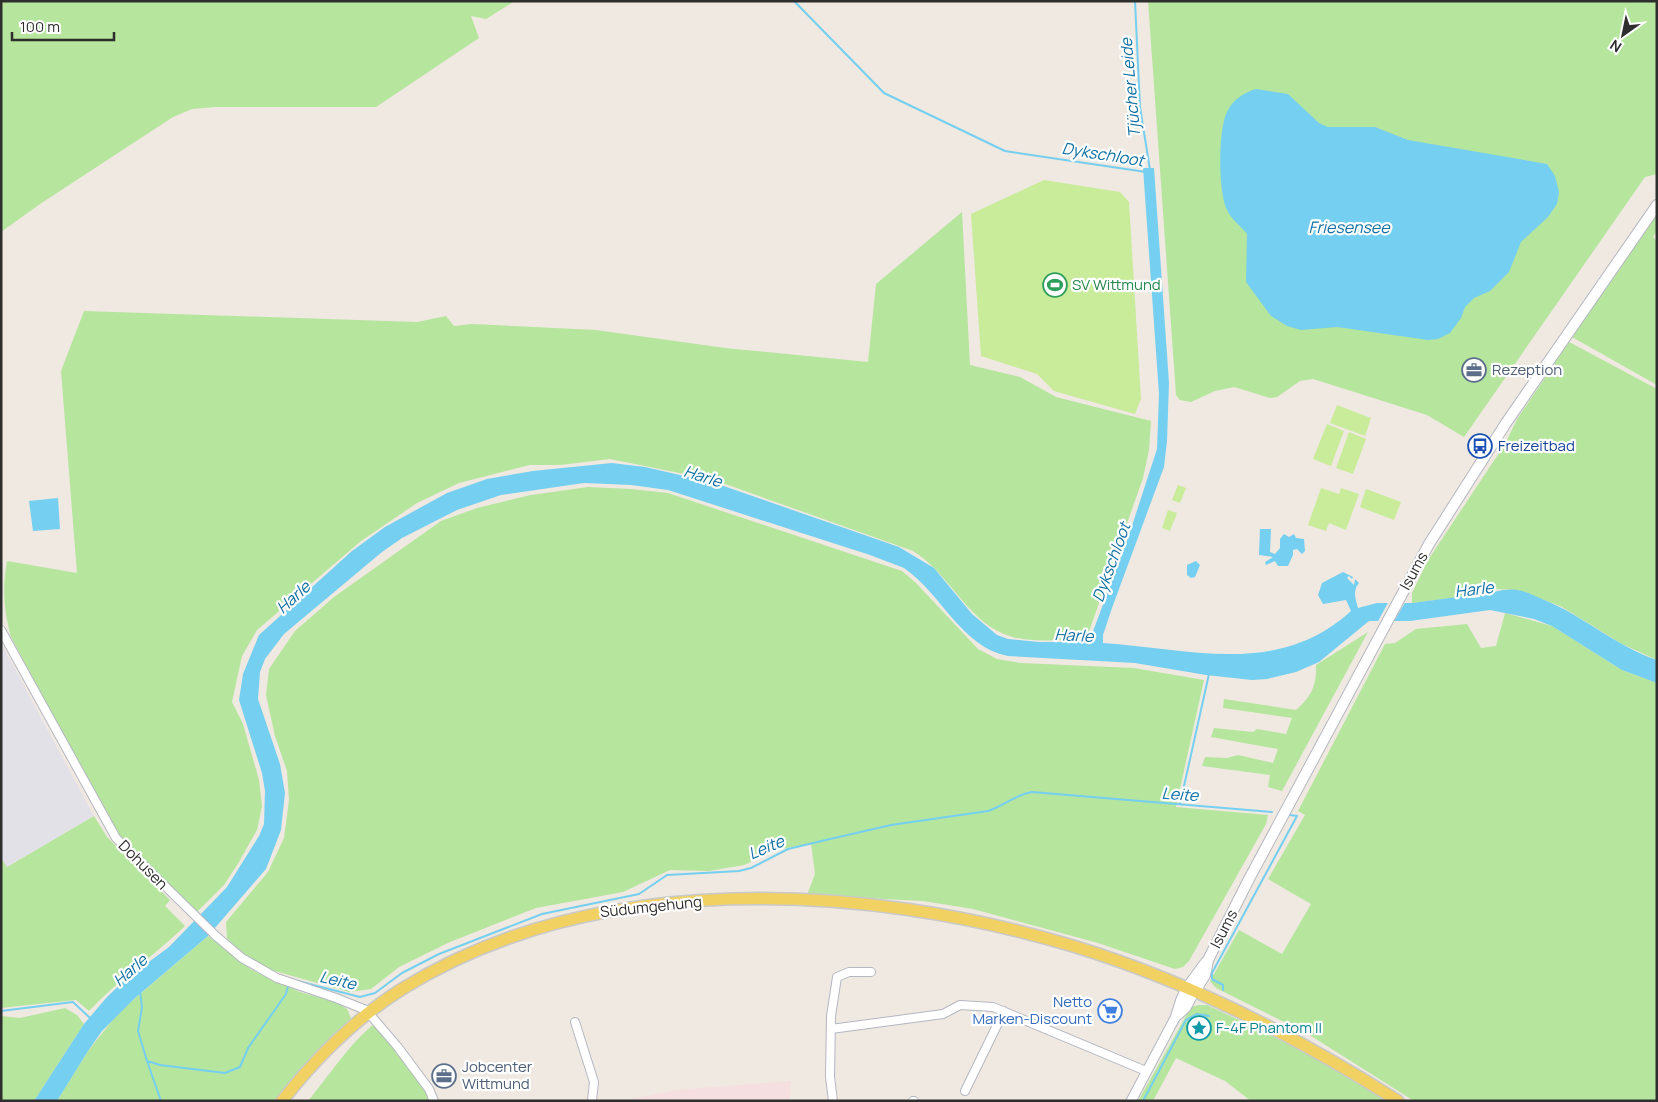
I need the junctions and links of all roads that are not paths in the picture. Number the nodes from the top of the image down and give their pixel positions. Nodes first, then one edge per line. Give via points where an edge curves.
1 (1657, 205) edge
2 (1, 630) edge
3 (871, 972) dead end
4 (1191, 990) junction
5 (1004, 1011) junction
6 (370, 1014) junction
7 (575, 1022) dead end
8 (831, 1029) junction
9 (1146, 1071) junction
10 (965, 1091) dead end
11 (282, 1101) edge
12 (434, 1101) edge
13 (592, 1101) edge
14 (832, 1101) edge
15 (1131, 1101) edge
16 (1398, 1101) edge

1 - 4 main road, Isums via 1506,423 1447,515 1208,960 1205,975
2 - 6 street, Dohusen via 116,838 242,958 299,987 336,998
3 - 8 street via 849,972 837,977
4 - 6 main road, Südumgehung via 1075,947 978,922 893,908 798,900 673,903 598,912 509,937 449,963 403,989
4 - 9 street via 1186,1008 1175,1018
4 - 16 main road via 1306,1045
5 - 8 street via 994,1007 960,1005 943,1014
5 - 9 street
5 - 10 street
6 - 11 main road, Südumgehung via 328,1049
6 - 12 street
7 - 13 street via 594,1082
8 - 14 street
9 - 15 street

